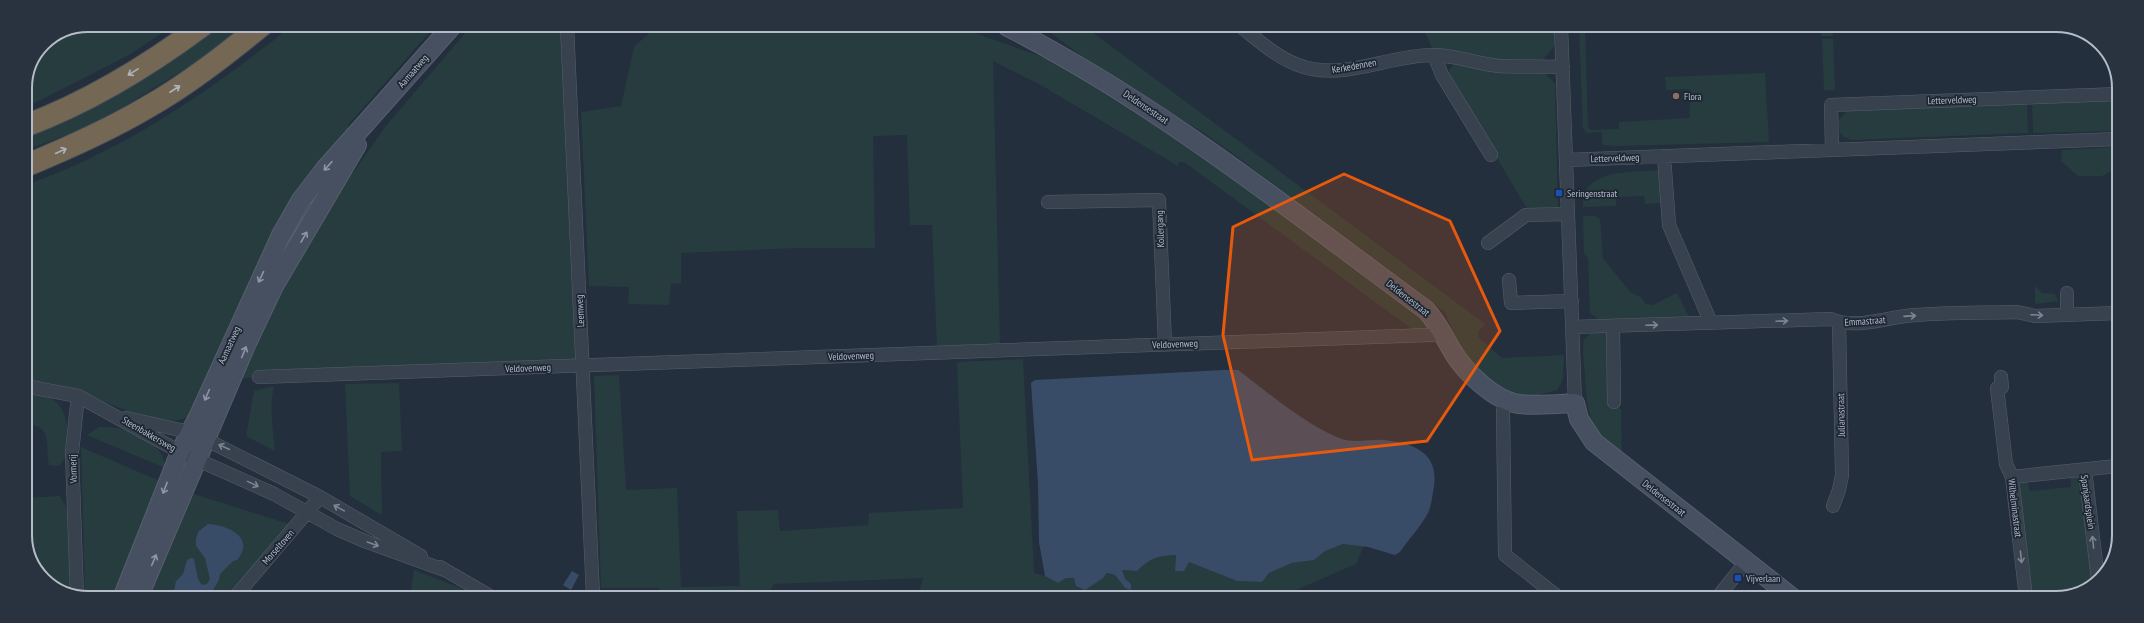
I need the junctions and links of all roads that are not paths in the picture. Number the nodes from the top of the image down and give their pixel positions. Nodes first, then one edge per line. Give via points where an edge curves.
1 (193, 32) edge
2 (253, 32) edge
3 (447, 32) edge
4 (567, 32) edge
5 (1017, 32) edge
6 (1248, 32) edge
7 (1561, 32) edge
8 (1434, 55) junction
9 (1563, 67) junction
10 (2112, 94) edge
11 (374, 117) junction
12 (32, 123) edge
13 (2112, 139) edge
14 (1832, 150) junction
15 (1491, 155) dead end
16 (1664, 156) junction
17 (1566, 160) junction
18 (32, 163) edge
19 (1048, 202) dead end
20 (1568, 214) junction
21 (1488, 243) dead end
22 (1509, 280) dead end
23 (2067, 294) dead end
24 (1572, 301) junction
25 (2112, 313) edge
26 (2068, 314) junction
27 (1711, 323) junction
28 (1839, 323) junction
29 (1613, 326) junction
30 (1572, 328) junction
31 (1443, 333) junction
32 (1165, 344) junction
33 (582, 366) junction
34 (259, 377) dead end
35 (2000, 377) dead end
36 (32, 387) edge
37 (78, 396) junction
38 (1507, 400) junction
39 (1614, 402) dead end
40 (1575, 403) junction
41 (118, 416) junction
42 (189, 432) junction
43 (208, 440) junction
44 (180, 452) junction
45 (198, 460) junction
46 (2112, 467) edge
47 (2085, 470) junction
48 (2012, 477) junction
49 (320, 497) junction
50 (1833, 506) dead end
51 (308, 512) junction
52 (1746, 562) junction
53 (447, 571) junction
54 (2097, 573) edge
55 (77, 590) edge
56 (125, 591) edge
57 (141, 591) edge
58 (240, 591) edge
59 (481, 591) edge
60 (593, 591) edge
61 (1549, 591) edge
62 (1723, 591) edge
63 (1784, 591) edge
64 (2025, 591) edge

1 -> 12 highway via 108,87
18 -> 2 highway via 147,108 222,57
3 - 11 main road, Aamaatweg
4 - 33 street, Leemweg
5 - 31 main road, Deldensestraat via 1108,82 1198,142 1426,310
6 - 8 street, Kerkedennen via 1277,54 1297,65 1316,71 1337,71 1382,61
7 - 9 street
8 - 9 street, Kerkedennen via 1499,66
8 - 15 street via 1442,76
9 - 17 street
10 - 14 street, Letterveldweg via 1831,105
11 -> 42 main road, Aamaatweg via 324,170 301,200 281,235
43 -> 11 main road, Aamaatweg via 246,345 274,286
13 - 14 street, Letterveldweg
14 - 16 street, Letterveldweg
16 - 17 street, Letterveldweg
16 - 27 street via 1669,225
17 - 20 street
19 - 32 street, Kollergang via 1159,200
20 - 21 street via 1526,215
20 - 24 street
22 - 24 street via 1511,303
23 - 26 street
24 - 30 street
25 - 26 street, Emmastraat
28 -> 26 street, Emmastraat via 1884,321 1905,316 2017,312 2035,316
27 -> 28 street, Emmastraat via 1830,319
29 -> 27 street, Emmastraat
28 - 50 street, Julianastraat via 1842,475 1840,490
29 - 30 street, Emmastraat
29 - 39 street
30 - 40 street
31 - 32 street, Veldovenweg
31 - 38 main road, Deldensestraat via 1466,369 1482,384
32 - 33 street, Veldovenweg
33 - 34 street, Veldovenweg
33 - 60 street, Leemweg
35 - 48 street, Wilhelminastraat via 2002,387 1997,388 2006,464
36 - 37 street
37 - 41 street
37 - 55 street, Vormerij via 72,452
38 - 40 main road, Deldensestraat via 1519,404
38 - 61 street via 1503,411 1505,555
40 - 52 main road, Deldensestraat via 1579,419 1594,442
41 - 42 street, Steenbakkersweg
41 - 44 street, Steenbakkersweg
42 - 43 street, Steenbakkersweg
42 - 44 main road, Aamaatweg
43 - 45 main road, Aamaatweg
49 -> 43 street, Steenbakkersweg
44 - 45 street, Steenbakkersweg
44 -> 56 main road, Aamaatweg
45 -> 51 street, Steenbakkersweg
57 -> 45 main road, Aamaatweg
46 - 47 street
47 - 48 street, Spanjaardsplein
54 -> 47 street, Spanjaardsplein
48 -> 64 street, Wilhelminastraat
49 - 51 street, Morseltoven
53 -> 49 street, Steenbakkersweg
51 -> 53 street, Steenbakkersweg via 367,542
51 - 58 street, Morseltoven
52 - 62 street
52 - 63 main road, Deldensestraat
53 - 59 street, Steenbakkersweg

